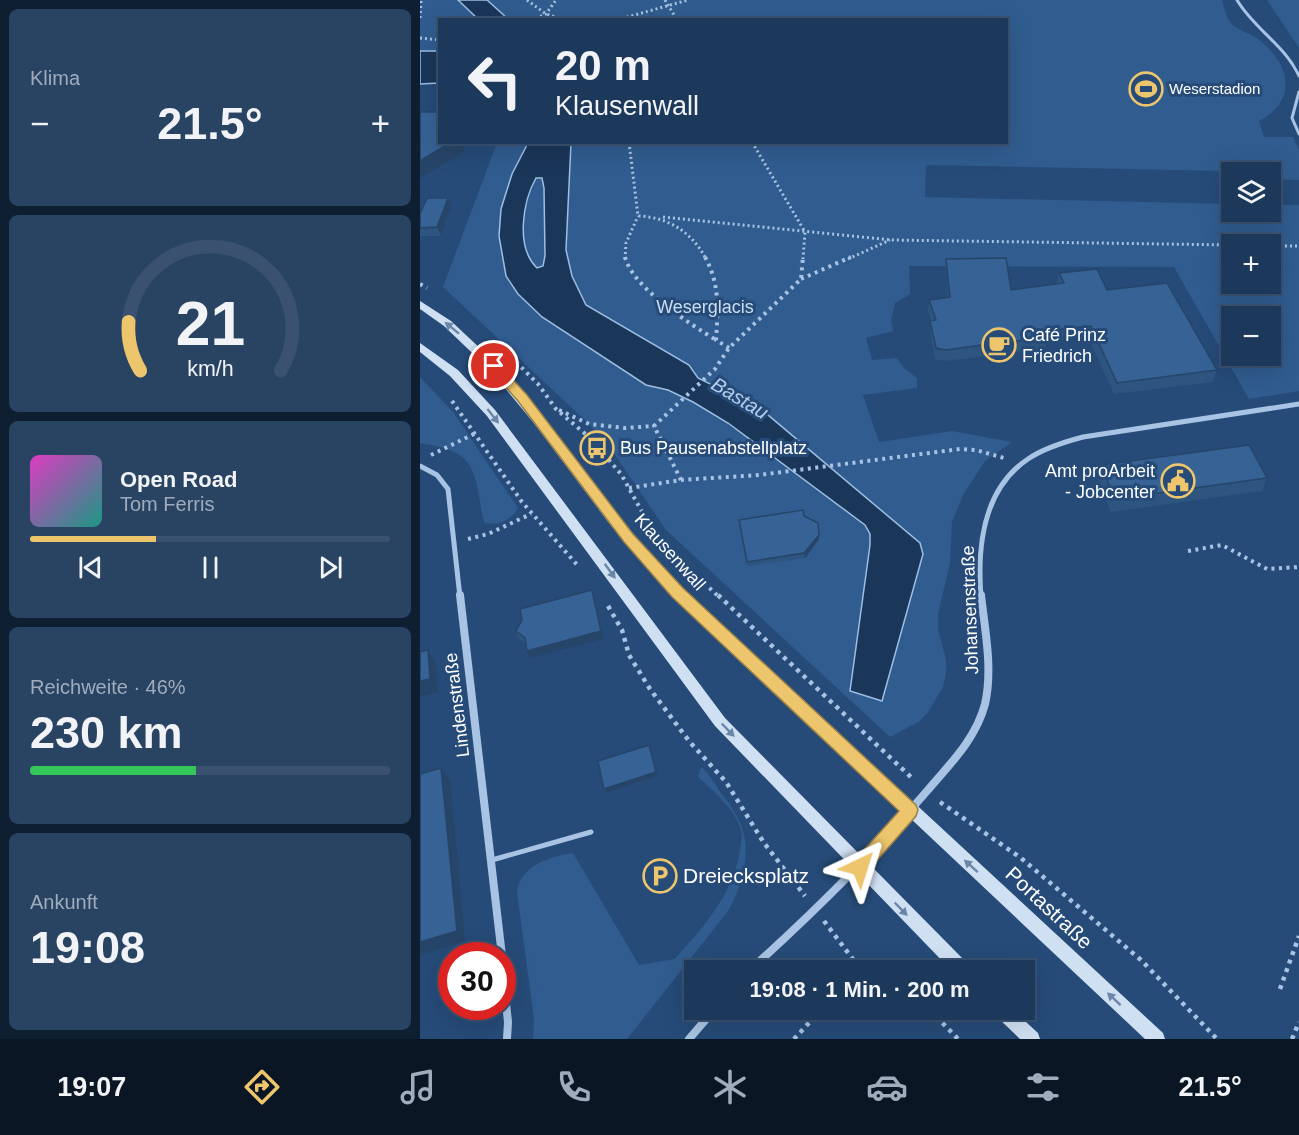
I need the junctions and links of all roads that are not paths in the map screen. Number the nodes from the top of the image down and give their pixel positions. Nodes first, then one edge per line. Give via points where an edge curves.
1 (1237, 0) edge
2 (1299, 76) edge
3 (1299, 92) edge
4 (1299, 134) edge
5 (420, 304) edge
6 (420, 347) edge
7 (1299, 404) edge
8 (420, 466) edge
9 (910, 810) junction
10 (591, 832) dead end
11 (492, 860) junction
12 (860, 867) junction
13 (501, 942) edge
14 (761, 960) edge
15 (952, 960) edge
16 (508, 1020) edge
17 (706, 1020) edge
18 (1012, 1020) edge
19 (507, 1039) edge
20 (690, 1039) edge
21 (1032, 1039) edge
22 (1156, 1039) edge

1 - 2 lane via 1255,26 1293,62
3 - 4 lane via 1292,118
9 -> 5 main road, Klausenwall via 678,592 622,530 494,366
6 -> 12 main road via 462,381 491,413 720,722
7 - 9 street, Johansenstraße via 1100,432 1063,441 1022,463 997,491 987,508 983,527 980,576 988,680 980,720
8 - 11 street, Lindenstraße via 442,478 448,489
9 - 12 street, Johansenstraße
22 -> 9 main road, Portastraße
10 - 11 lane
11 - 13 street, Lindenstraße
12 - 14 street, Johansenstraße
12 -> 15 main road
16 - 19 street
17 - 20 street
18 - 21 main road

